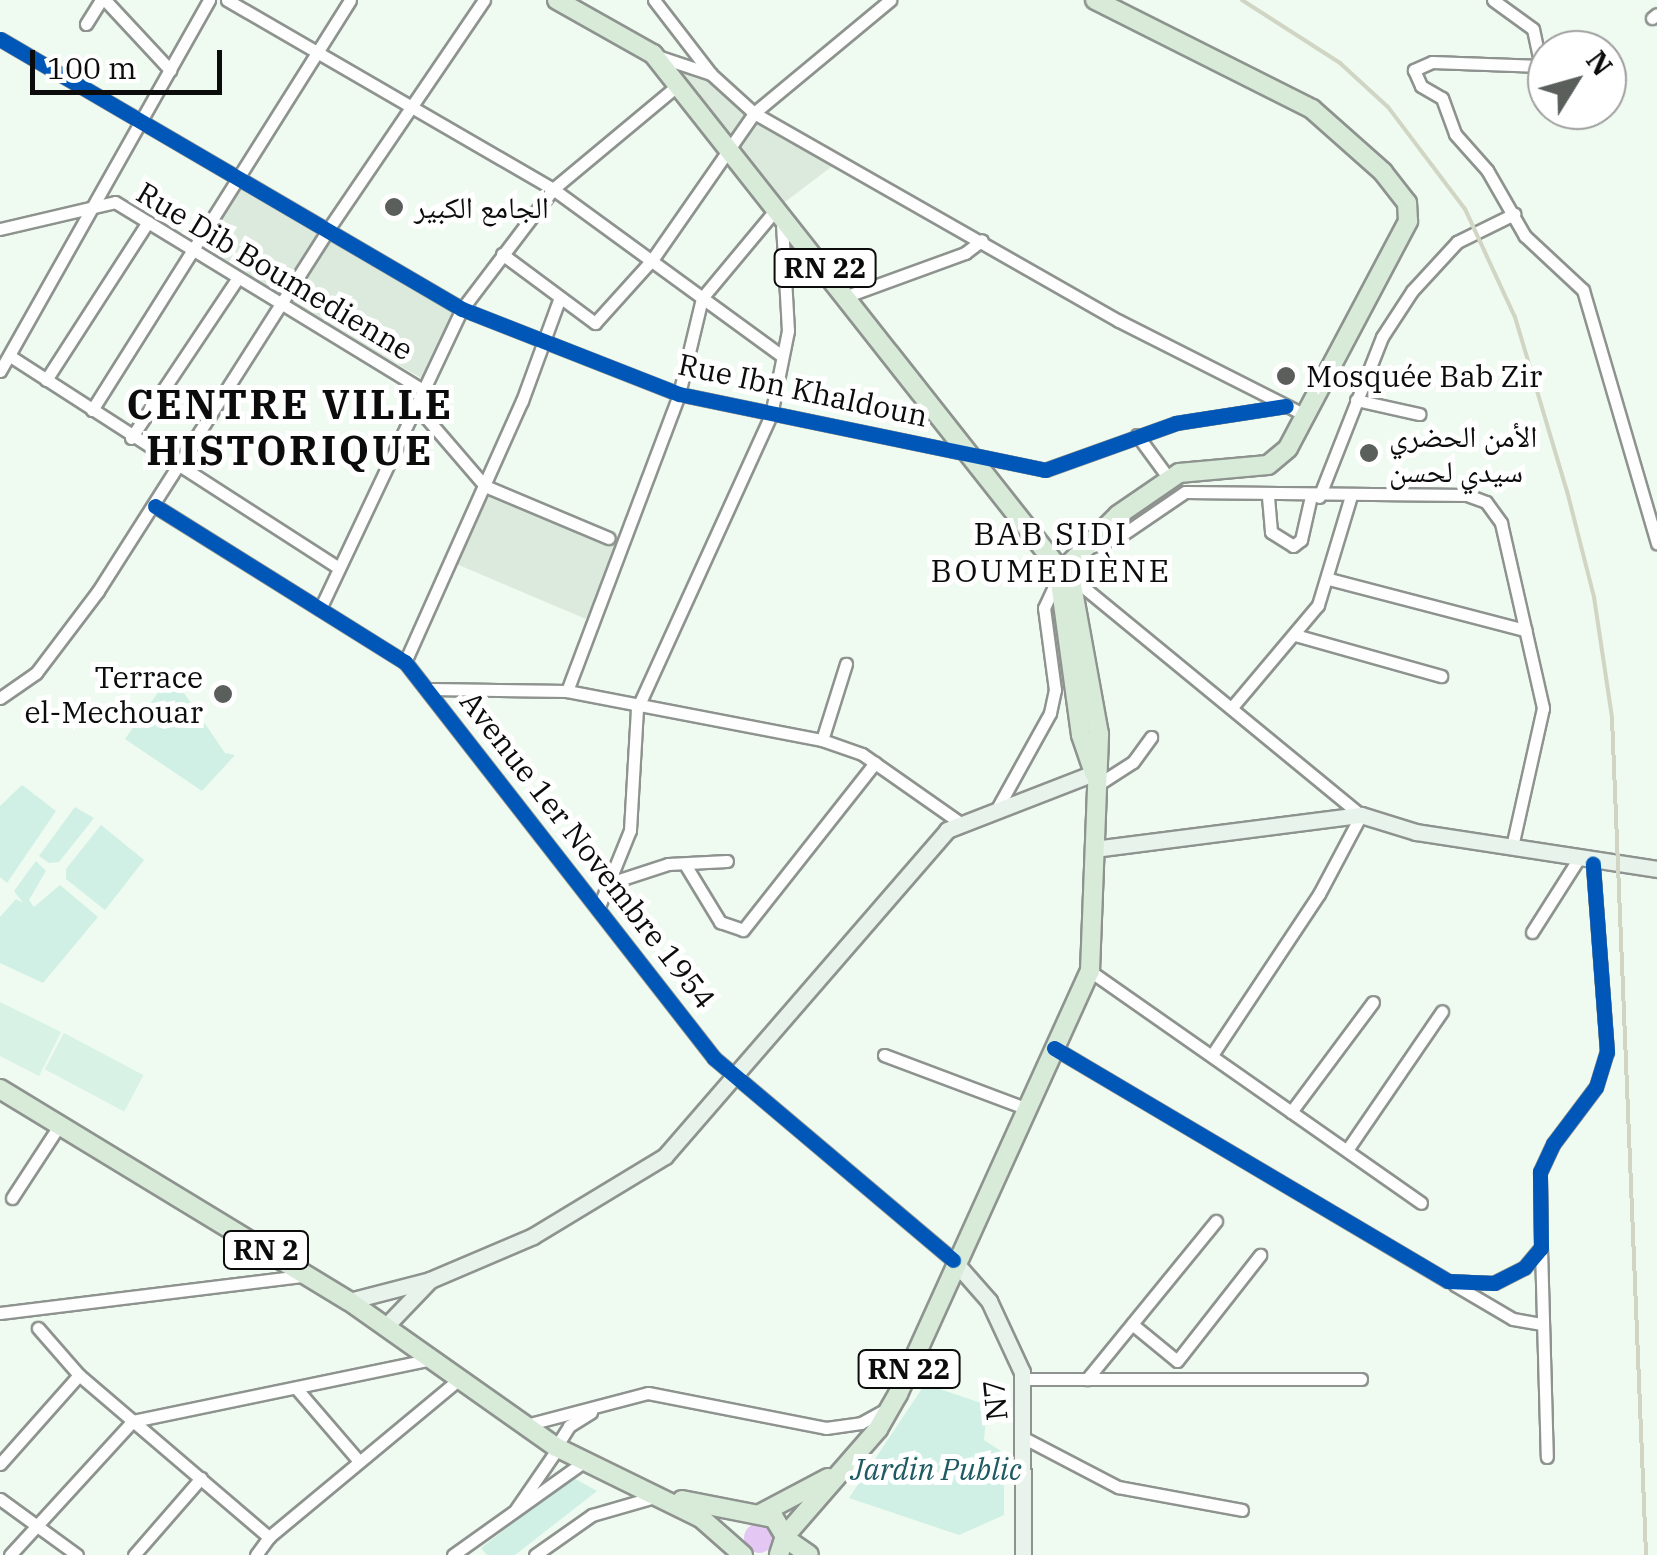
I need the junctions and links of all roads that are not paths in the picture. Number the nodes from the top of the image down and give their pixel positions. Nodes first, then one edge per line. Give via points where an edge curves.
1 (103, 0) edge
2 (209, 0) edge
3 (227, 0) edge
4 (350, 0) edge
5 (484, 0) edge
6 (557, 0) edge
7 (654, 0) edge
8 (890, 0) edge
9 (1094, 0) edge
10 (1493, 0) edge
11 (86, 24) dead end
12 (0, 40) edge
13 (320, 51) junction
14 (653, 54) junction
15 (711, 74) junction
16 (167, 76) junction
17 (678, 85) junction
18 (414, 105) junction
19 (754, 113) junction
20 (140, 119) junction
21 (733, 152) junction
22 (237, 177) junction
23 (553, 189) junction
24 (98, 202) junction
25 (778, 211) junction
26 (1514, 214) junction
27 (148, 222) junction
28 (0, 229) edge
29 (327, 232) junction
30 (982, 240) junction
31 (195, 248) junction
32 (502, 254) junction
33 (652, 260) junction
34 (238, 279) junction
35 (847, 296) junction
36 (702, 298) junction
37 (559, 300) junction
38 (282, 305) junction
39 (462, 310) junction
40 (543, 344) junction
41 (10, 356) junction
42 (782, 356) junction
43 (0, 371) edge
44 (46, 380) junction
45 (423, 390) junction
46 (679, 394) junction
47 (1356, 400) junction
48 (1286, 406) junction
49 (92, 410) junction
50 (1419, 414) dead end
51 (770, 415) junction
52 (1307, 416) junction
53 (1136, 435) junction
54 (131, 438) junction
55 (966, 458) junction
56 (182, 469) junction
57 (1170, 480) junction
58 (485, 486) junction
59 (1350, 496) junction
60 (1268, 497) junction
61 (1315, 497) junction
62 (156, 506) junction
63 (609, 538) dead end
64 (1657, 543) edge
65 (1086, 548) junction
66 (339, 568) junction
67 (1066, 579) junction
68 (1329, 580) junction
69 (320, 608) junction
70 (1525, 630) junction
71 (1295, 634) junction
72 (405, 662) junction
73 (846, 664) dead end
74 (1441, 676) dead end
75 (430, 689) junction
76 (567, 692) junction
77 (0, 698) edge
78 (1233, 706) junction
79 (637, 709) junction
80 (1150, 737) dead end
81 (822, 740) junction
82 (875, 762) junction
83 (1094, 780) junction
84 (998, 807) junction
85 (1360, 815) junction
86 (958, 822) junction
87 (1512, 848) junction
88 (1094, 849) junction
89 (727, 860) dead end
90 (1585, 862) junction
91 (686, 866) junction
92 (1657, 869) edge
93 (613, 882) junction
94 (598, 909) junction
95 (1532, 932) dead end
96 (1090, 971) junction
97 (1372, 1002) dead end
98 (1442, 1011) dead end
99 (1054, 1048) junction
100 (1212, 1054) junction
101 (884, 1055) dead end
102 (733, 1076) junction
103 (0, 1089) edge
104 (1026, 1108) junction
105 (1291, 1112) junction
106 (60, 1126) junction
107 (1347, 1150) junction
108 (12, 1198) dead end
109 (1421, 1202) dead end
110 (1216, 1221) dead end
111 (1541, 1248) junction
112 (1260, 1254) dead end
113 (953, 1260) junction
114 (308, 1275) junction
115 (430, 1280) junction
116 (1448, 1280) junction
117 (349, 1301) junction
118 (0, 1313) edge
119 (1132, 1324) junction
120 (1541, 1324) junction
121 (385, 1327) junction
122 (38, 1328) dead end
123 (427, 1360) junction
124 (1177, 1360) junction
125 (79, 1375) junction
126 (1361, 1378) dead end
127 (1023, 1379) junction
128 (1087, 1379) junction
129 (1177, 1379) junction
130 (456, 1382) junction
131 (296, 1388) junction
132 (604, 1406) junction
133 (891, 1406) junction
134 (133, 1420) junction
135 (522, 1426) junction
136 (1026, 1440) junction
137 (557, 1447) junction
138 (1547, 1457) dead end
139 (358, 1460) junction
140 (585, 1462) junction
141 (0, 1464) edge
142 (846, 1468) junction
143 (201, 1478) junction
144 (662, 1495) junction
145 (0, 1499) edge
146 (1242, 1510) dead end
147 (759, 1514) junction
148 (510, 1516) junction
149 (38, 1526) junction
150 (269, 1537) junction
151 (783, 1543) edge
152 (472, 1550) edge
153 (741, 1553) edge
154 (10, 1555) edge
155 (78, 1555) edge
156 (134, 1555) edge
157 (256, 1555) edge
158 (453, 1555) edge
159 (535, 1555) edge
160 (809, 1555) edge
161 (1022, 1555) edge

1 - 11 street
1 - 16 street
2 - 16 street
3 - 13 street
4 - 13 street
5 - 18 street
6 - 14 main road, RN 22
7 - 15 street
8 - 19 street
9 - 52 main road via 1312,109 1407,203 1404,234
10 - 26 street via 1533,29 1542,66 1432,62 1414,70 1421,86 1442,98 1454,134
12 - 20 street, Rue Ibn Khaldoun
13 - 18 street
13 - 22 street
14 - 15 street
14 - 17 main road, RN 22
15 - 19 street
16 - 20 street
17 - 21 main road, RN 22
17 - 23 street
18 - 23 street
18 - 29 street
19 - 21 street
19 - 30 street
20 - 22 street, Rue Ibn Khaldoun
20 - 24 street
21 - 25 main road, RN 22
21 - 33 street
22 - 29 street, Rue Ibn Khaldoun
22 - 31 street
23 - 32 street
23 - 33 street
24 - 27 street, Rue Dib Boumedienne via 115,202
24 - 28 street
24 - 41 street
25 - 35 main road, RN 22
25 - 36 street
25 - 42 street via 788,331
26 - 47 street via 1434,260 1382,337
26 - 64 street via 1525,236 1583,290
27 - 31 street, Rue Dib Boumedienne
27 - 44 street
29 - 38 street
29 - 39 street, Rue Ibn Khaldoun
30 - 35 street via 965,253
30 - 48 street via 1119,321
31 - 34 street, Rue Dib Boumedienne
31 - 49 street
32 - 37 street
32 - 39 street
33 - 36 street
33 - 37 street via 595,323
34 - 38 street, Rue Dib Boumedienne
34 - 54 street
35 - 55 main road, RN 22
36 - 42 street
36 - 46 street
37 - 40 street
38 - 45 street, Rue Dib Boumedienne
38 - 56 street
39 - 40 street, Rue Ibn Khaldoun
39 - 45 street
40 - 46 street, Rue Ibn Khaldoun
40 - 58 street
41 - 43 street
41 - 44 street
42 - 51 street
44 - 49 street
45 - 58 street via 424,414
45 - 66 street
46 - 51 street, Rue Ibn Khaldoun
46 - 76 street
47 - 50 street
47 - 61 street
48 - 52 street
48 - 53 street, Rue Ibn Khaldoun
49 - 54 street
51 - 55 street, Rue Ibn Khaldoun via 912,439
51 - 79 street
52 - 57 main road via 1268,465 1200,468
53 - 55 street, Rue Ibn Khaldoun via 1045,470
53 - 57 street
54 - 56 street
55 - 67 main road, RN 22
56 - 62 street
56 - 66 street
57 - 65 main road via 1118,515
58 - 63 street
58 - 72 street
59 - 61 street
59 - 68 street
59 - 70 street via 1467,495 1486,502 1501,523
60 - 61 street
60 - 61 street via 1271,532 1293,546
60 - 65 street via 1185,492 1119,537
62 - 69 street, Avenue 1er Novembre 1954
62 - 77 street via 36,673
65 - 67 main road
66 - 69 street
67 - 78 street
67 - 83 main road, RN 22 via 1099,734
67 - 84 street via 1044,608 1055,690 1050,713
68 - 70 street
68 - 71 street
69 - 72 street, Avenue 1er Novembre 1954
70 - 87 street via 1542,708
71 - 74 street
71 - 78 street
72 - 75 street, Avenue 1er Novembre 1954
73 - 81 street
75 - 76 street
75 - 94 street, Avenue 1er Novembre 1954
76 - 79 street
78 - 85 street
79 - 81 street
79 - 93 street via 630,830
80 - 83 street via 1133,762
81 - 82 street
82 - 86 street
82 - 91 street via 743,930 720,922
83 - 84 main road
83 - 88 main road, RN 22
84 - 86 main road
85 - 87 main road
85 - 88 main road
85 - 100 street via 1319,894
86 - 102 main road
87 - 90 main road
88 - 96 main road, RN 22
89 - 91 street
90 - 92 main road
90 - 95 street
90 - 111 street via 1607,1052 1596,1087 1540,1172
91 - 93 street via 668,864
93 - 94 street
94 - 102 street, Avenue 1er Novembre 1954
96 - 99 main road, RN 22
96 - 100 street
97 - 105 street
98 - 107 street
99 - 104 main road, RN 22
99 - 116 street
100 - 105 street
101 - 104 street
102 - 113 street, Avenue 1er Novembre 1954
102 - 115 main road via 665,1156 533,1236
103 - 106 main road, RN 2
104 - 113 main road, RN 22
105 - 107 street
106 - 108 street
106 - 114 main road, RN 2
107 - 109 street
110 - 119 street
111 - 116 street via 1524,1268 1494,1283
111 - 120 street
112 - 124 street
113 - 127 main road, N7 via 989,1302
113 - 133 main road, RN 22
114 - 117 main road, RN 2
114 - 118 street
115 - 117 main road
115 - 121 main road
116 - 120 street via 1513,1319
117 - 121 main road, RN 2
119 - 124 street
119 - 128 street
120 - 138 street
121 - 123 main road, RN 2
122 - 125 street
123 - 130 main road, RN 2
123 - 131 street
124 - 129 street
125 - 134 street
125 - 141 street
126 - 129 street
127 - 128 street
127 - 136 main road, N7
128 - 129 street
130 - 135 main road, RN 2
130 - 139 street
131 - 134 street
131 - 139 street
132 - 133 street via 648,1394 826,1428 861,1423
132 - 135 street
132 - 137 street via 569,1426
133 - 142 main road, RN 22
134 - 143 street
134 - 149 street
135 - 137 main road, RN 2
136 - 146 street via 1118,1486
136 - 161 main road, N7
137 - 140 main road, RN 2
137 - 148 street
139 - 150 street
140 - 144 main road, RN 2
140 - 148 street
142 - 147 main road, RN 22
142 - 151 main road, RN 22
143 - 150 street
143 - 156 street
144 - 147 main road, RN 2
144 - 153 main road, RN 2
144 - 159 street via 592,1515
145 - 149 street
147 - 151 main road via 779,1523
147 - 153 main road via 739,1528
148 - 152 street
149 - 154 street
149 - 155 street
150 - 157 street
151 - 160 main road
152 - 158 street

